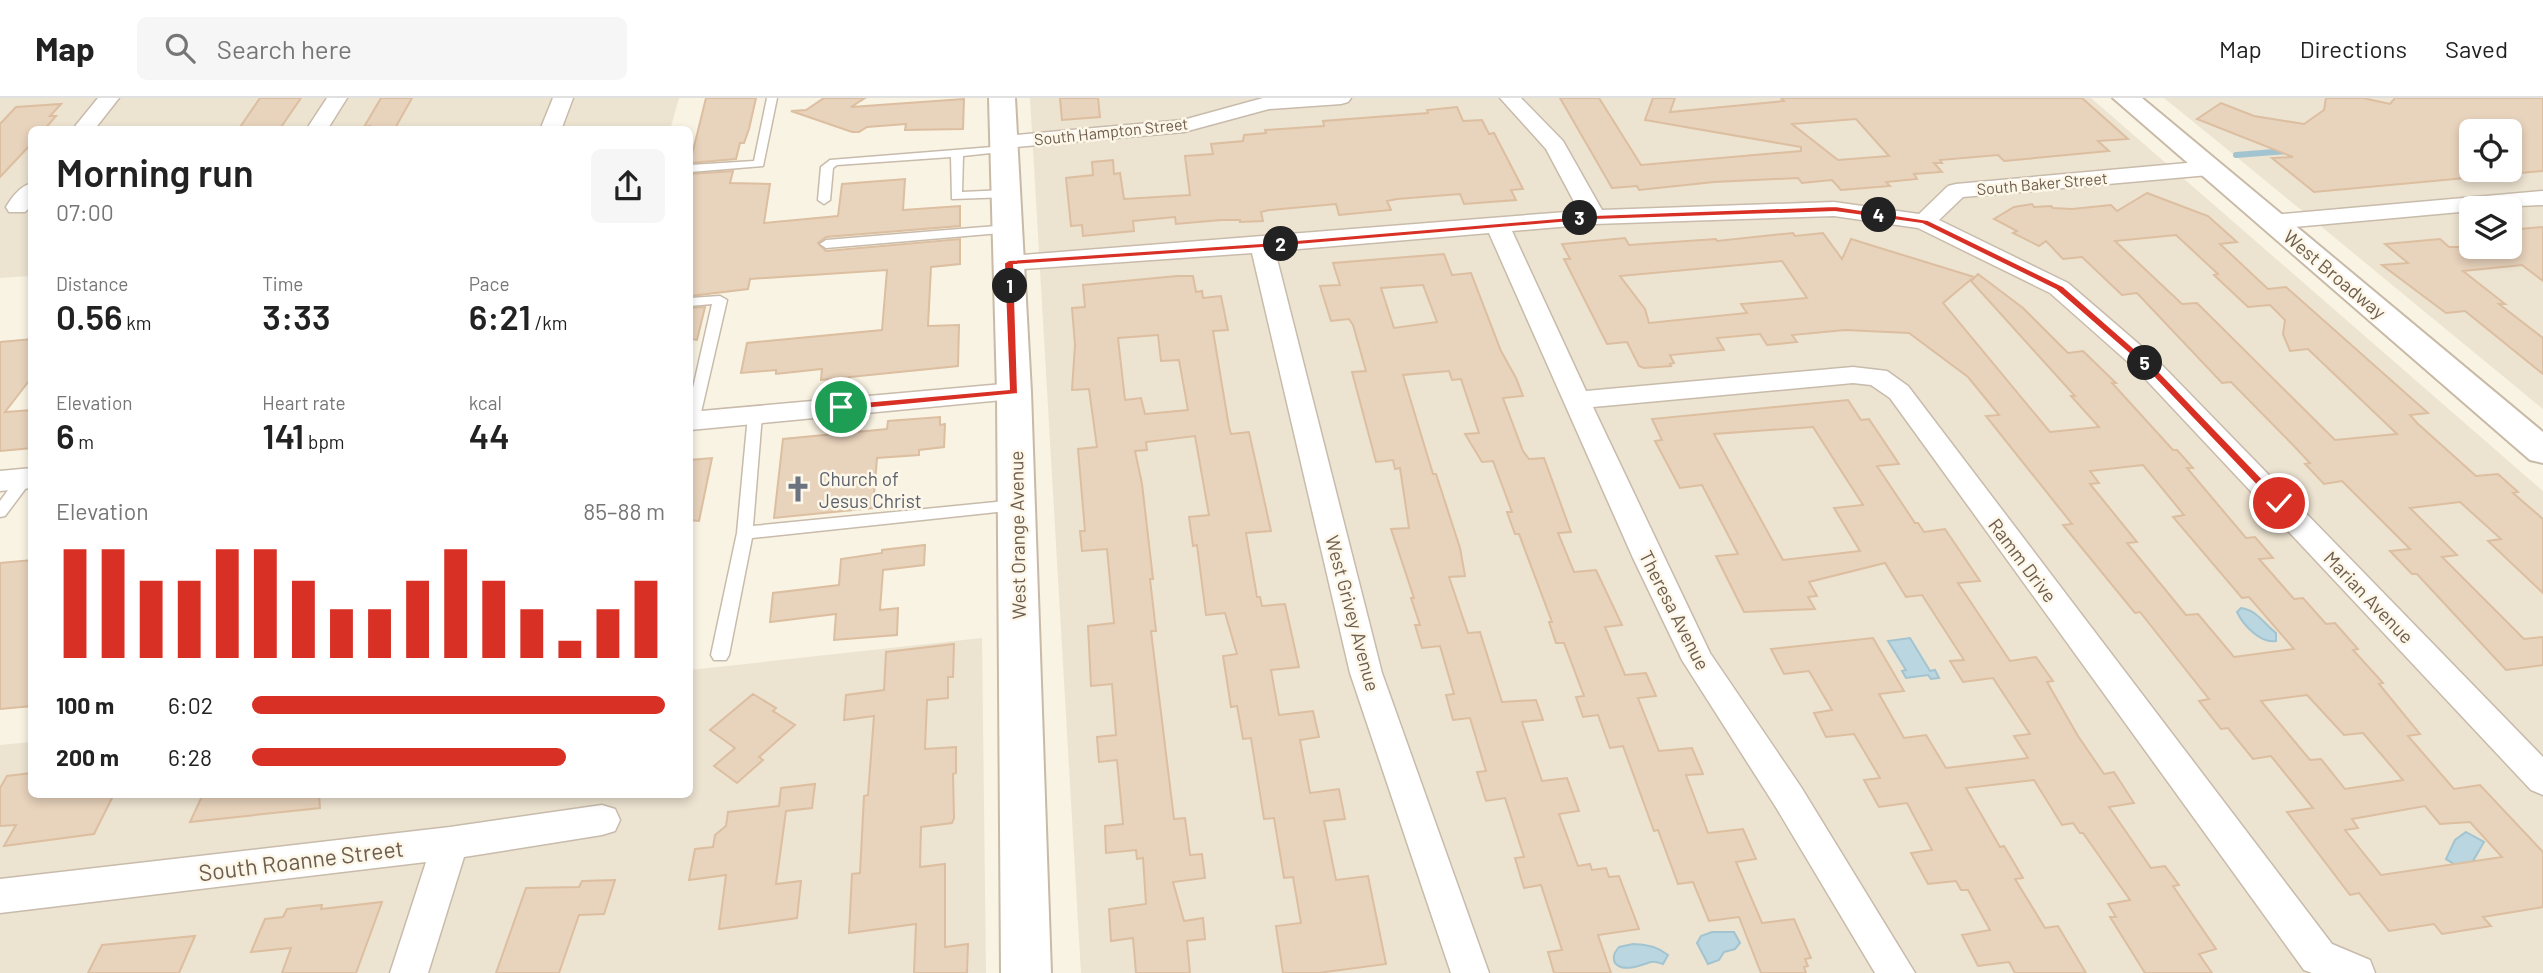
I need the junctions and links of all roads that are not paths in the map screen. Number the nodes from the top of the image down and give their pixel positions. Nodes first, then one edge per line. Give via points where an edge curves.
1 (109, 98) edge
2 (337, 98) edge
3 (564, 98) edge
4 (772, 98) edge
5 (1002, 98) edge
6 (1341, 98) edge
7 (1510, 98) edge
8 (2126, 98) edge
9 (85, 126) edge
10 (319, 126) edge
11 (552, 126) edge
12 (1005, 146) junction
13 (957, 153) junction
14 (2209, 168) junction
15 (693, 169) edge
16 (2543, 198) edge
17 (824, 200) dead end
18 (1594, 217) junction
19 (1924, 222) junction
20 (2272, 222) junction
21 (1497, 224) junction
22 (1008, 228) junction
23 (825, 244) dead end
24 (1262, 246) junction
25 (693, 302) edge
26 (1014, 392) junction
27 (1579, 400) junction
28 (693, 413) edge
29 (755, 415) junction
30 (693, 421) edge
31 (2543, 451) edge
32 (22, 477) edge
33 (1016, 505) junction
34 (0, 512) edge
35 (745, 533) junction
36 (720, 655) dead end
37 (2543, 779) edge
38 (602, 820) dead end
39 (450, 843) junction
40 (0, 896) edge
41 (410, 973) edge
42 (1026, 973) edge
43 (1470, 973) edge
44 (1896, 973) edge
45 (2356, 973) edge

1 - 9 street
2 - 10 street
3 - 11 street
4 - 15 lane via 759,164
5 - 12 street, West Orange Avenue
6 - 12 street, South Hampton Street via 1268,103 1184,126
7 - 18 street via 1555,146
8 - 14 street, West Broadway
12 - 13 lane
12 - 22 street, West Orange Avenue
13 - 17 lane via 834,162 827,167
13 - 22 lane via 956,196
14 - 19 street, South Baker Street via 1956,191
14 - 20 street, West Broadway
16 - 20 street
18 - 19 street via 1835,209
18 - 21 street
19 - 37 street, Marian Avenue via 2059,288 2146,364
20 - 31 street, West Broadway
21 - 24 street
21 - 27 street, Theresa Avenue
22 - 23 lane
22 - 24 street
22 - 26 street, West Orange Avenue
24 - 43 street, West Grivey Avenue via 1366,673
25 - 28 lane via 720,300
26 - 29 street
26 - 33 street, West Orange Avenue
27 - 44 street, Theresa Avenue via 1698,660
27 - 45 street, Ramm Drive via 1853,375 1878,377 1889,384 2318,957
29 - 30 street
29 - 35 lane
32 - 34 lane
33 - 35 lane
33 - 42 street, West Orange Avenue
35 - 36 lane
38 - 39 street, South Roanne Street
39 - 40 street, South Roanne Street
39 - 41 street

